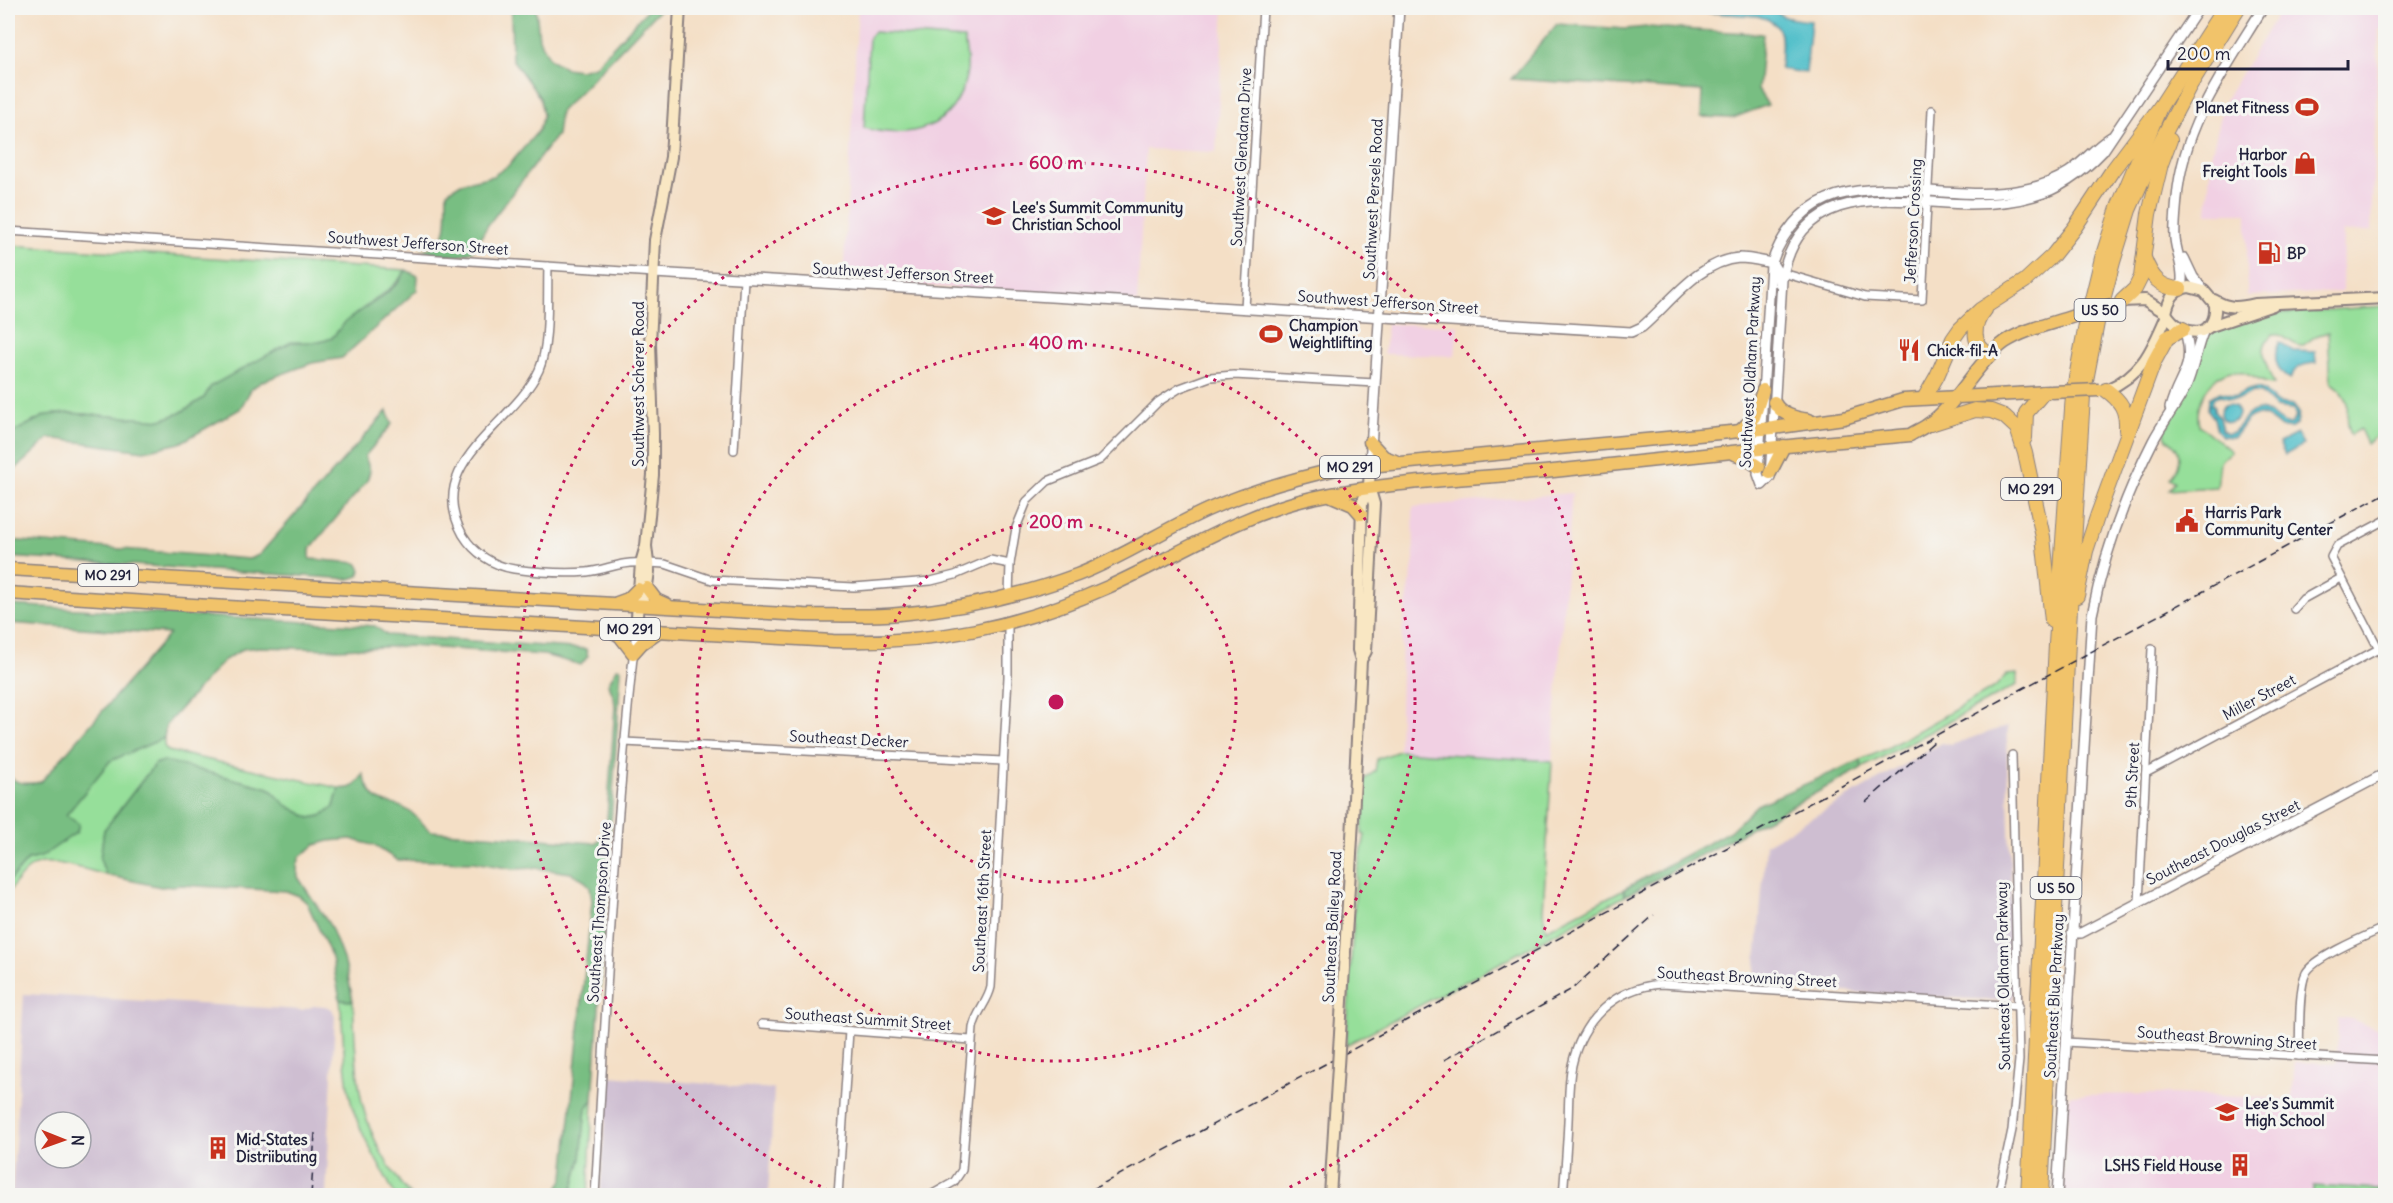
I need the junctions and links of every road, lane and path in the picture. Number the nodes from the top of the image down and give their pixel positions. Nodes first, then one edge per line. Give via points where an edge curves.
1 (680, 8) edge
2 (1263, 8) edge
3 (1399, 8) edge
4 (2199, 8) edge
5 (2224, 8) edge
6 (2238, 8) edge
7 (2263, 8) edge
8 (2189, 87) junction
9 (2160, 107) junction
10 (1932, 110) dead end
11 (1927, 197) junction
12 (2176, 220) junction
13 (8, 231) edge
14 (1787, 231) junction
15 (2144, 258) junction
16 (1772, 263) junction
17 (548, 266) junction
18 (654, 273) junction
19 (1783, 273) junction
20 (744, 279) junction
21 (2180, 288) junction
22 (2204, 291) junction
23 (1780, 293) junction
24 (2385, 298) edge
25 (1994, 300) junction
26 (2214, 300) junction
27 (2117, 303) junction
28 (2273, 304) junction
29 (1245, 308) junction
30 (2166, 314) junction
31 (1381, 317) junction
32 (2206, 328) junction
33 (2184, 330) junction
34 (1991, 355) junction
35 (1375, 383) junction
36 (1763, 390) junction
37 (2102, 390) junction
38 (2047, 392) junction
39 (1955, 396) junction
40 (1925, 398) junction
41 (1774, 402) junction
42 (2169, 411) junction
43 (1819, 422) junction
44 (1930, 424) junction
45 (1767, 428) junction
46 (1740, 431) junction
47 (2125, 441) junction
48 (1370, 442) junction
49 (1772, 448) junction
50 (735, 450) dead end
51 (1731, 453) junction
52 (2025, 453) junction
53 (1396, 462) junction
54 (1370, 464) junction
55 (1764, 470) junction
56 (1369, 487) junction
57 (1328, 495) junction
58 (1361, 514) junction
59 (2385, 520) edge
60 (645, 563) junction
61 (1010, 564) junction
62 (8, 569) edge
63 (2341, 578) junction
64 (642, 589) junction
65 (8, 593) edge
66 (1009, 596) junction
67 (614, 604) junction
68 (639, 605) junction
69 (670, 607) junction
70 (2294, 609) dead end
71 (1008, 624) junction
72 (608, 628) junction
73 (636, 630) junction
74 (659, 631) junction
75 (2062, 643) junction
76 (2382, 647) edge
77 (2152, 649) dead end
78 (633, 653) junction
79 (1361, 660) junction
80 (2385, 663) edge
81 (624, 742) junction
82 (2012, 755) dead end
83 (1003, 761) junction
84 (2146, 773) junction
85 (2385, 773) edge
86 (2139, 902) junction
87 (2385, 927) edge
88 (2072, 933) junction
89 (2019, 1006) junction
90 (762, 1024) dead end
91 (849, 1031) junction
92 (971, 1040) junction
93 (2066, 1042) junction
94 (2299, 1056) junction
95 (2385, 1061) edge
96 (2031, 1125) junction
97 (2044, 1134) junction
98 (595, 1196) edge
99 (838, 1196) edge
100 (929, 1196) edge
101 (1330, 1196) edge
102 (1563, 1196) edge
103 (1998, 1196) edge
104 (2022, 1196) edge
105 (2028, 1196) edge
106 (2041, 1196) edge
107 (2045, 1196) edge
108 (2057, 1196) edge

1 - 18 main road, Southwest Scherer Road via 671,157 657,224
2 - 29 street, Southwest Glendana Drive
3 - 31 street, Southwest Persels Road
4 - 11 street, Southwest Oldham Parkway via 2111,137 2068,172 2024,194
5 - 9 highway, US 50
6 - 8 highway, US 50
7 - 12 street via 2207,98 2190,136 2180,171
8 - 15 highway via 2161,164
8 - 75 highway, US 50 via 2129,210 2097,323 2083,396
9 - 25 highway via 2054,255 2025,281
9 - 75 highway, US 50 via 2119,206 2086,324 2072,406
10 - 11 street, Jefferson Crossing
11 - 14 street, Southwest Oldham Parkway via 1874,188 1845,192 1806,210
11 - 19 street, Southwest Oldham Parkway via 1858,201 1827,211 1801,234
11 - 19 street, Jefferson Crossing via 1922,300 1865,297
12 - 21 street via 2183,277
12 - 22 street via 2186,262
13 - 17 street, Southwest Jefferson Street
14 - 16 street, Southwest Oldham Parkway
14 - 19 street via 1780,260
15 - 21 highway via 2157,281 2167,288
15 - 27 highway via 2139,283
16 - 23 street
16 - 31 street, Southwest Jefferson Street via 1739,258 1718,263 1631,332
16 - 36 street, Southwest Oldham Parkway
17 - 18 street, Southwest Jefferson Street
17 - 60 street via 540,366 530,385 461,466 453,498 458,525 480,555 505,567 586,572 630,562
18 - 20 street, Southwest Jefferson Street
18 - 60 main road, Southwest Scherer Road via 650,344 652,474
19 - 23 street, Southwest Oldham Parkway
20 - 29 street, Southwest Jefferson Street
20 - 50 street
21 - 22 main road
21 - 30 main road via 2171,298
22 - 26 main road
23 - 41 street, Southwest Oldham Parkway
24 - 28 main road
25 - 34 highway via 1980,316 1975,334 1979,348
25 - 40 highway via 1970,318 1953,339
26 - 28 main road via 2230,308
26 - 32 main road via 2215,315
27 - 30 main road via 2145,300
27 - 34 highway, bridge via 2020,334
28 - 32 main road
29 - 31 street, Southwest Jefferson Street
30 - 33 main road
30 - 37 main road via 2139,369 2125,381
31 - 35 street, Southwest Persels Road
32 - 33 main road via 2192,333
32 - 42 street via 2180,399
33 - 42 street via 2190,357
33 - 47 highway via 2171,334 2163,344
34 - 39 highway
35 - 48 street, Southwest Persels Road
35 - 61 street via 1234,375 1210,377 1180,388 1158,402 1100,460 1048,481 1032,494 1018,518
36 - 45 street, Southwest Oldham Parkway
36 - 46 highway via 1753,418
37 - 38 highway, MO 291, bridge
37 - 47 highway via 2119,400 2127,414
38 - 39 highway, MO 291
38 - 52 highway, MO 291 via 2026,413
39 - 40 highway, MO 291
39 - 44 highway
40 - 43 highway, MO 291
41 - 43 highway via 1786,414
41 - 45 street, Southwest Oldham Parkway
42 - 88 street, Southeast Blue Parkway via 2134,480 2106,555 2091,615
43 - 45 highway, MO 291
44 - 49 highway, MO 291 via 1910,435
44 - 52 highway, MO 291 via 1959,413 1991,411 2012,421
45 - 46 highway, MO 291
45 - 49 street, Southwest Oldham Parkway
46 - 53 highway, MO 291
47 - 75 highway via 2086,551
48 - 53 highway via 1384,457
48 - 54 street, Southwest Persels Road
49 - 51 highway, MO 291
49 - 55 highway
49 - 55 street, Southwest Oldham Parkway
51 - 55 highway
51 - 56 highway, MO 291
52 - 75 highway, MO 291 via 2043,537 2049,603
53 - 54 highway, MO 291
54 - 56 main road, Southeast Bailey Road
54 - 66 highway, MO 291 via 1306,476 1234,499 1080,574
56 - 57 highway, MO 291
56 - 58 main road, Southeast Bailey Road
56 - 79 main road, Southeast Bailey Road via 1374,504 1366,651
57 - 58 highway via 1345,500
57 - 71 highway, MO 291 via 1251,517 1109,586
58 - 79 main road, Southeast Bailey Road
59 - 63 street via 2332,552 2332,562
60 - 61 street via 665,564 712,580 854,587 931,581 990,560
60 - 64 main road, Southwest Scherer Road
61 - 66 street
62 - 67 highway, MO 291
63 - 70 street via 2303,599
63 - 76 street
64 - 67 highway
64 - 68 main road, Southwest Scherer Road
64 - 69 highway
65 - 72 highway, MO 291
66 - 69 highway, MO 291 via 880,615
67 - 68 highway, MO 291
68 - 69 highway, MO 291
68 - 73 main road, Southwest Scherer Road
71 - 74 highway, MO 291 via 960,634 883,642
71 - 83 street, Southeast 16th Street
72 - 73 highway, MO 291
72 - 78 highway
73 - 74 highway, MO 291
73 - 78 street, Southeast Thompson Drive
74 - 78 highway
75 - 96 highway, US 50
75 - 97 highway, US 50
76 - 80 street
76 - 84 street, Miller Street
77 - 84 street, 9th Street
78 - 81 street, Southeast Thompson Drive
79 - 101 main road, Southeast Bailey Road, bridge
81 - 83 street, Southeast Decker
81 - 98 street, Southeast Thompson Drive
82 - 89 street, Southeast Oldham Parkway
83 - 92 street, Southeast 16th Street via 991,987 974,1020
84 - 86 street, 9th Street
85 - 86 street, Southeast Douglas Street
86 - 88 street, Southeast Douglas Street via 2081,933
87 - 94 street via 2320,959 2310,968 2303,986
88 - 93 street, Southeast Blue Parkway
89 - 102 street, Southeast Browning Street via 1661,984 1622,994 1598,1013 1572,1064
89 - 103 street, Southeast Oldham Parkway via 2015,1103
90 - 91 street, Southeast Summit Street
91 - 92 street, Southeast Summit Street
91 - 99 street
92 - 100 street, Southeast 16th Street via 960,1175
93 - 94 street, Southeast Browning Street
93 - 108 street, Southeast Blue Parkway
94 - 95 street, Southeast Browning Street
96 - 104 highway via 2027,1130
96 - 105 highway, US 50
97 - 106 highway, US 50
97 - 107 highway via 2048,1141

